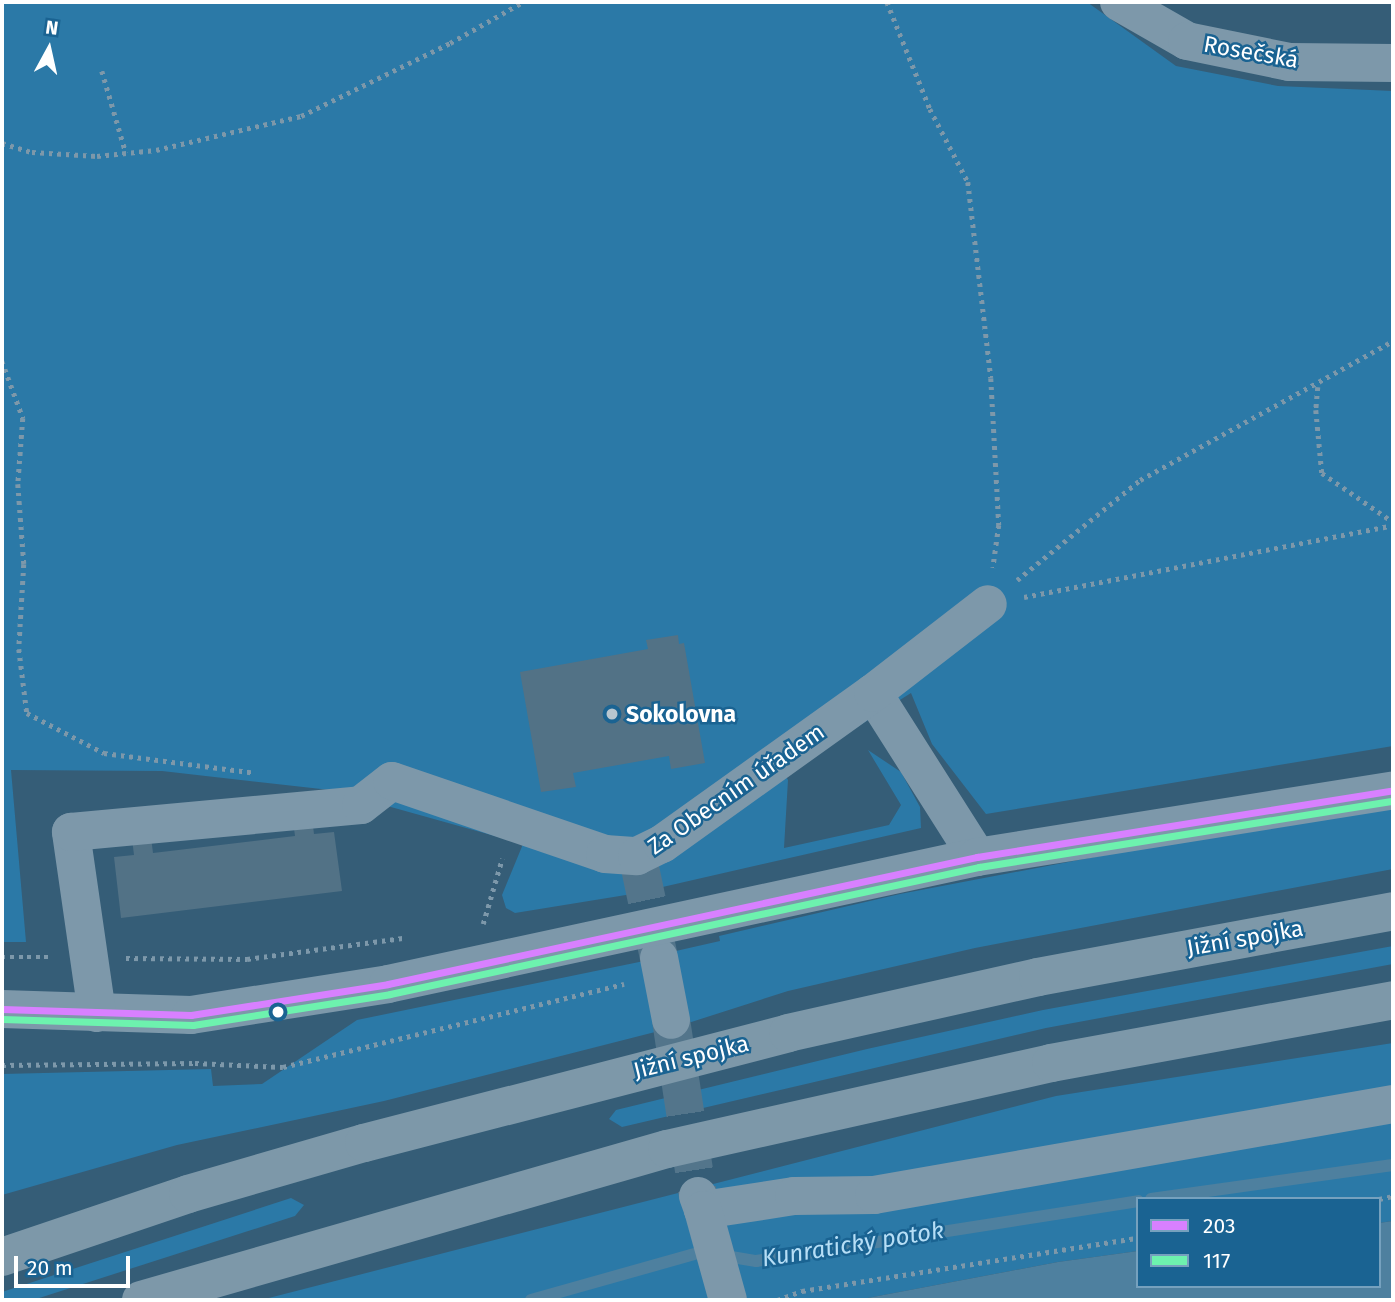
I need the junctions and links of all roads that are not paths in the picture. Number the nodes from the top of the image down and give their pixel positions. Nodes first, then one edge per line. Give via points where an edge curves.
1 (1119, 2) edge
2 (1393, 63) edge
3 (988, 604) road end
4 (873, 693) junction
5 (1393, 790) edge
6 (977, 857) junction
7 (1393, 911) edge
8 (661, 966) tunnel mouth
9 (1393, 1000) edge
10 (2, 1009) edge
11 (97, 1013) junction
12 (671, 1020) tunnel mouth
13 (1393, 1104) edge
14 (711, 1243) edge
15 (20, 1246) edge
16 (2, 1257) edge
17 (141, 1300) edge

1 - 2 street, Rosečská via 1187,41 1289,62
3 - 4 street, Za Obecním úřadem
4 - 6 street
4 - 11 street, Za Obecním úřadem via 638,860 605,854 392,781 361,805 71,832
5 - 6 street
6 - 11 street via 388,984 191,1015
7 - 15 highway, Jižní spojka via 1038,977 788,1032 388,1136
8 - 12 street
9 - 17 highway via 1051,1063 667,1149
10 - 11 street
13 - 14 street via 874,1195 794,1196
15 - 16 highway, Jižní spojka

